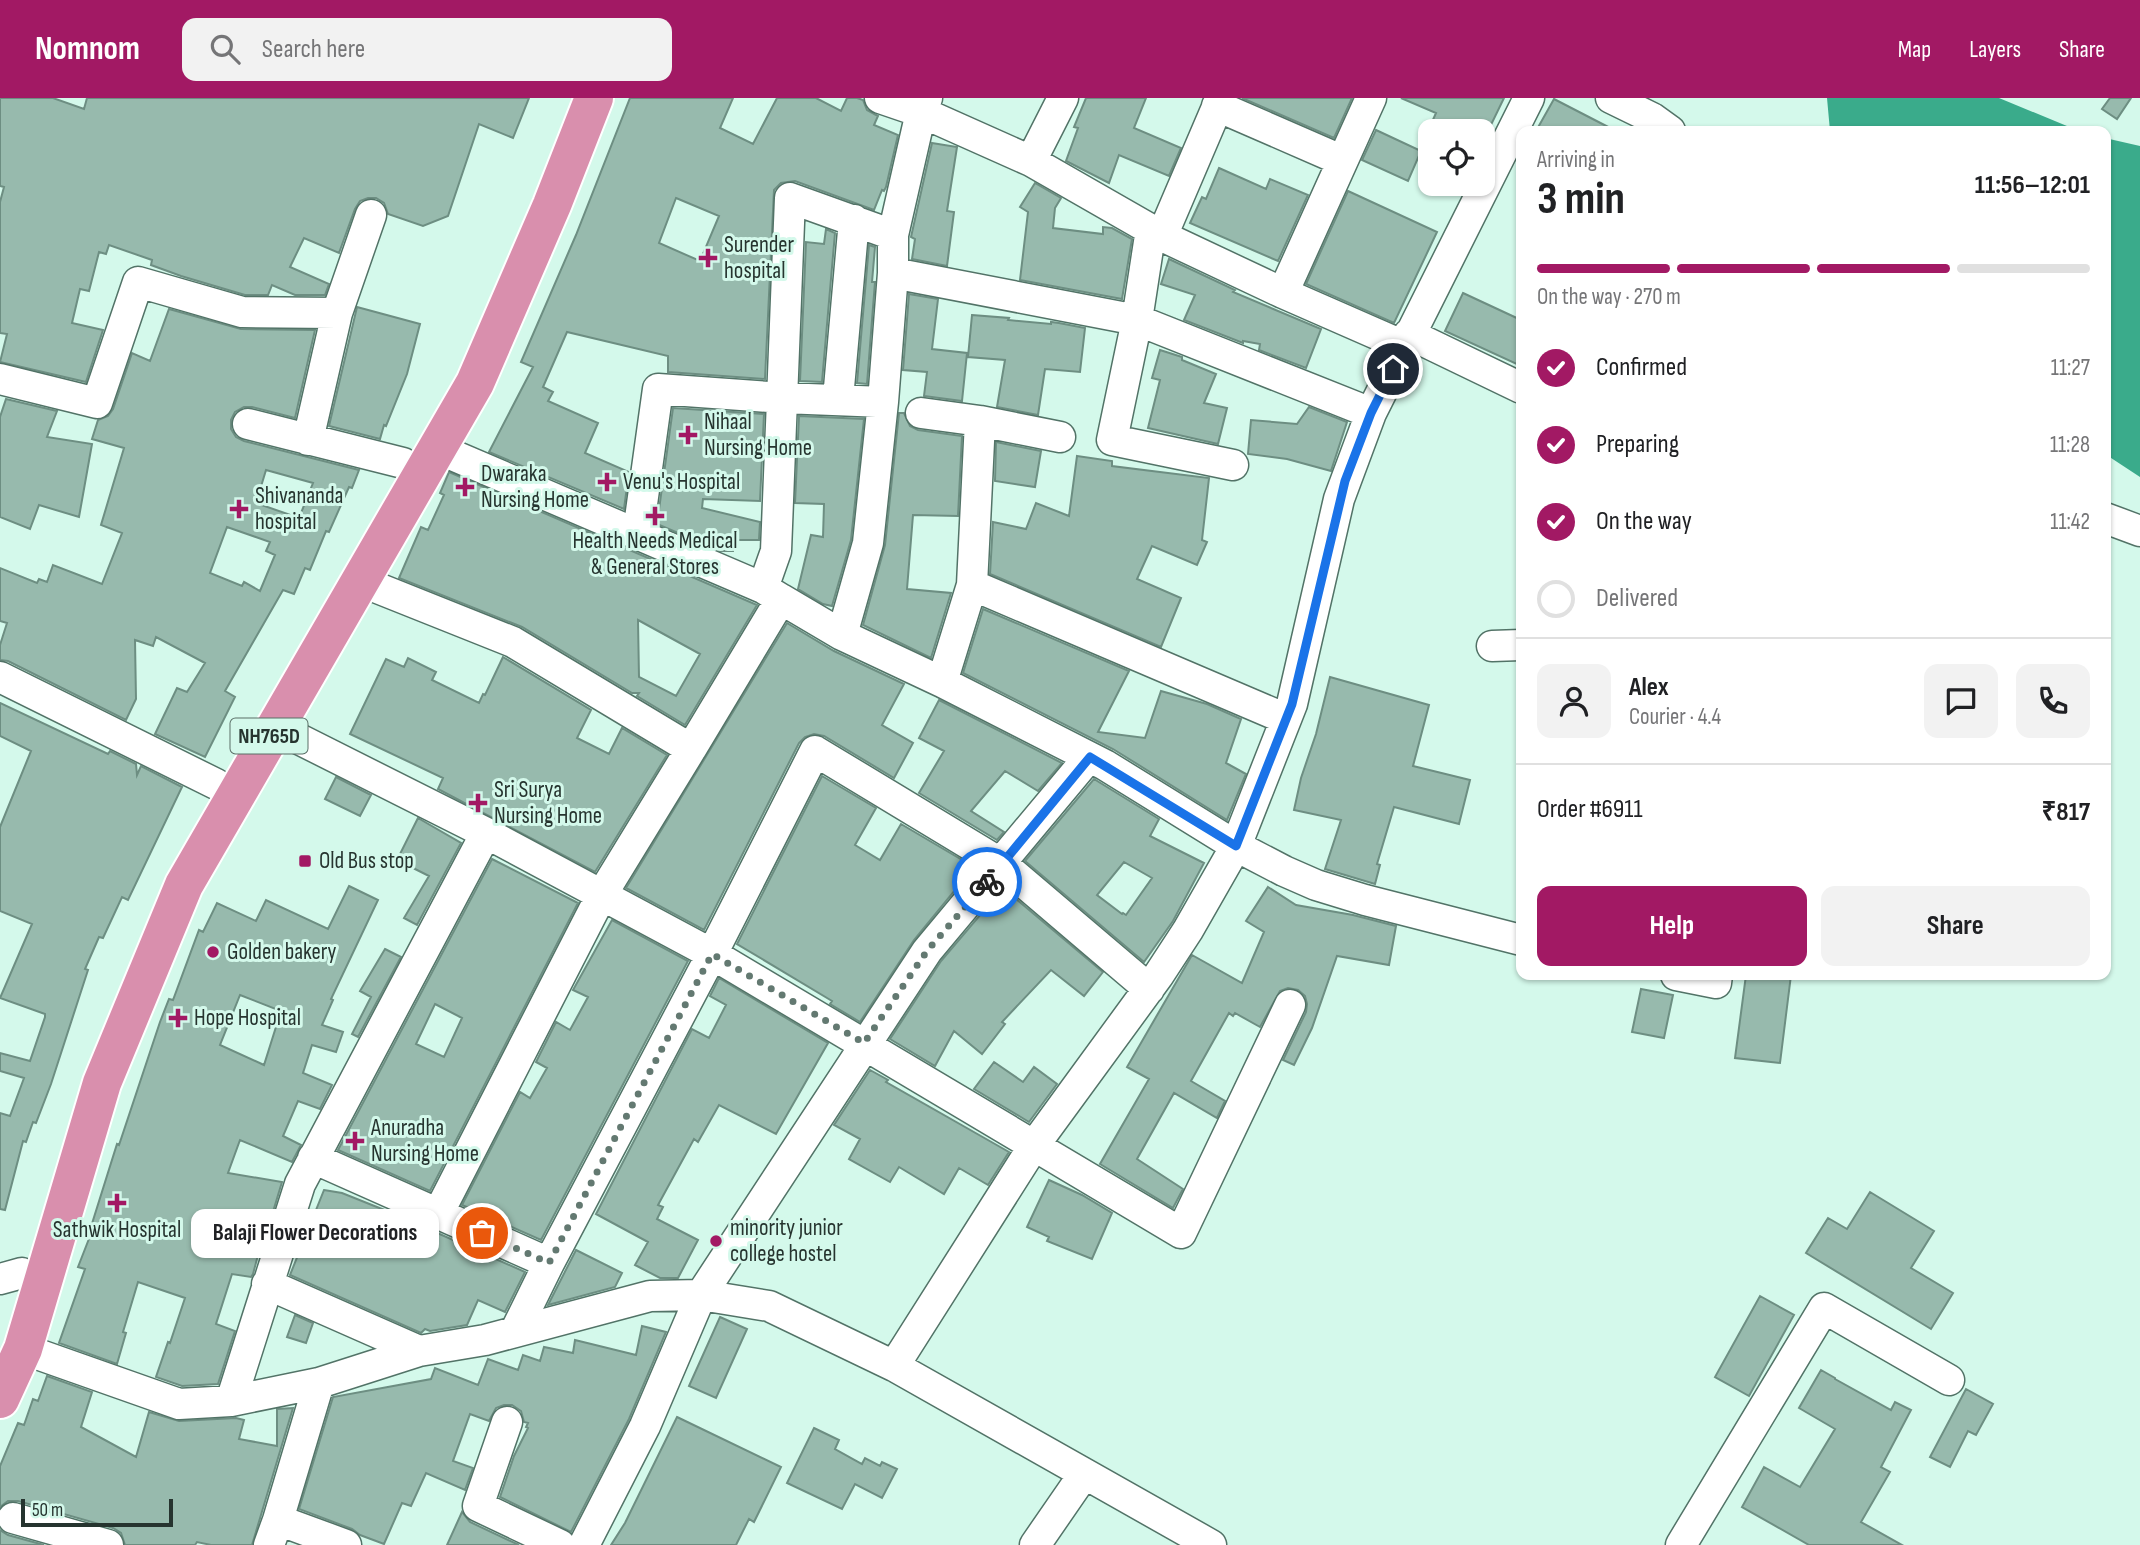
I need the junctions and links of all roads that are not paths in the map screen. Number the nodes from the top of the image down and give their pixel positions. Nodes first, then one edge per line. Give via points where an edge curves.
1 (571, 98) edge
2 (594, 98) edge
3 (880, 98) edge
4 (1063, 98) edge
5 (1371, 98) edge
6 (1529, 98) edge
7 (1611, 98) edge
8 (1219, 102) edge
9 (924, 105) edge
10 (1663, 126) edge
11 (1342, 160) junction
12 (1031, 161) junction
13 (371, 215) dead end
14 (854, 220) junction
15 (1157, 233) junction
16 (893, 235) junction
17 (893, 273) junction
18 (1283, 293) junction
19 (337, 313) junction
20 (1137, 320) junction
21 (1406, 340) junction
22 (0, 379) edge
23 (1516, 385) edge
24 (783, 398) junction
25 (838, 399) junction
26 (883, 402) junction
27 (921, 413) dead end
28 (1371, 413) junction
29 (981, 421) junction
30 (248, 424) dead end
31 (1060, 437) dead end
32 (308, 440) junction
33 (420, 456) junction
34 (1233, 465) dead end
35 (2111, 519) edge
36 (2140, 531) edge
37 (638, 533) junction
38 (360, 581) junction
39 (972, 585) junction
40 (772, 594) junction
41 (842, 635) junction
42 (0, 677) edge
43 (942, 682) junction
44 (1286, 719) junction
45 (275, 727) junction
46 (691, 749) junction
47 (1090, 757) junction
48 (216, 784) junction
49 (485, 833) junction
50 (1236, 846) junction
51 (1002, 864) junction
52 (601, 896) junction
53 (1516, 939) edge
54 (712, 954) junction
55 (1701, 980) edge
56 (1716, 980) edge
57 (1149, 989) junction
58 (1290, 1004) dead end
59 (864, 1043) junction
60 (1033, 1147) junction
61 (313, 1158) junction
62 (438, 1214) junction
63 (549, 1263) junction
64 (11, 1276) edge
65 (267, 1284) junction
66 (701, 1295) junction
67 (515, 1332) junction
68 (11, 1341) edge
69 (419, 1351) junction
70 (894, 1366) junction
71 (1949, 1380) dead end
72 (319, 1383) junction
73 (0, 1399) edge
74 (231, 1401) junction
75 (507, 1422) dead end
76 (1084, 1474) junction
77 (13, 1518) dead end
78 (274, 1533) edge
79 (108, 1545) edge
80 (346, 1545) edge
81 (560, 1545) edge
82 (584, 1545) edge
83 (1035, 1545) edge
84 (1211, 1545) edge
85 (1681, 1545) edge

1 - 33 highway, NH765D
2 - 33 highway, NH765D via 475,383
3 - 9 street
4 - 12 street
5 - 11 street
6 - 21 street
7 - 10 street
8 - 11 street
8 - 15 street
9 - 12 street
9 - 16 street
11 - 18 street
12 - 15 street
13 - 19 street
14 - 16 street
14 - 24 street via 790,198
14 - 25 street
15 - 18 street
15 - 20 street
16 - 17 street
17 - 20 street
17 - 26 street
18 - 21 street
19 - 22 street via 242,312 138,282 97,403
19 - 32 street
20 - 28 street
20 - 34 street via 1112,440
21 - 23 street
21 - 28 street
24 - 25 street
24 - 37 street via 658,389
24 - 40 street
25 - 26 street
26 - 41 street via 867,543
27 - 29 street
28 - 44 street via 1339,499
29 - 31 street
29 - 39 street
30 - 32 street
32 - 33 street
33 - 37 street
33 - 38 highway, NH765D
33 - 48 highway, NH765D
35 - 36 street
37 - 40 street
38 - 45 highway, NH765D
38 - 46 street via 513,642
39 - 43 street
39 - 44 street
40 - 41 street
40 - 46 street
41 - 43 street
42 - 48 street
43 - 47 street
44 - 50 street
45 - 49 street
45 - 68 highway, NH765D via 184,885 102,1083
46 - 52 street
47 - 50 street
47 - 51 street
48 - 64 highway, NH765D via 165,874 83,1072
49 - 52 street
49 - 61 street
50 - 53 street via 1316,885
50 - 57 street via 1210,896
51 - 54 street via 815,751
51 - 57 street
51 - 59 street via 927,951
52 - 54 street
52 - 62 street
54 - 59 street
54 - 63 street
55 - 56 street
57 - 60 street
58 - 60 street via 1181,1233
59 - 60 street
59 - 66 street
60 - 70 street
61 - 62 street
61 - 65 street via 287,1219
62 - 63 street
63 - 67 street
64 - 68 highway, NH765D
65 - 69 street
65 - 74 street
66 - 67 street via 650,1296
66 - 70 street via 769,1306
66 - 82 street via 645,1426
67 - 69 street
68 - 73 highway, NH765D
68 - 74 street via 179,1404
69 - 72 street
70 - 76 street
71 - 85 street via 1824,1308
72 - 74 street
72 - 78 street
75 - 81 street via 478,1506
76 - 83 street
76 - 84 street
77 - 79 street
78 - 80 street

